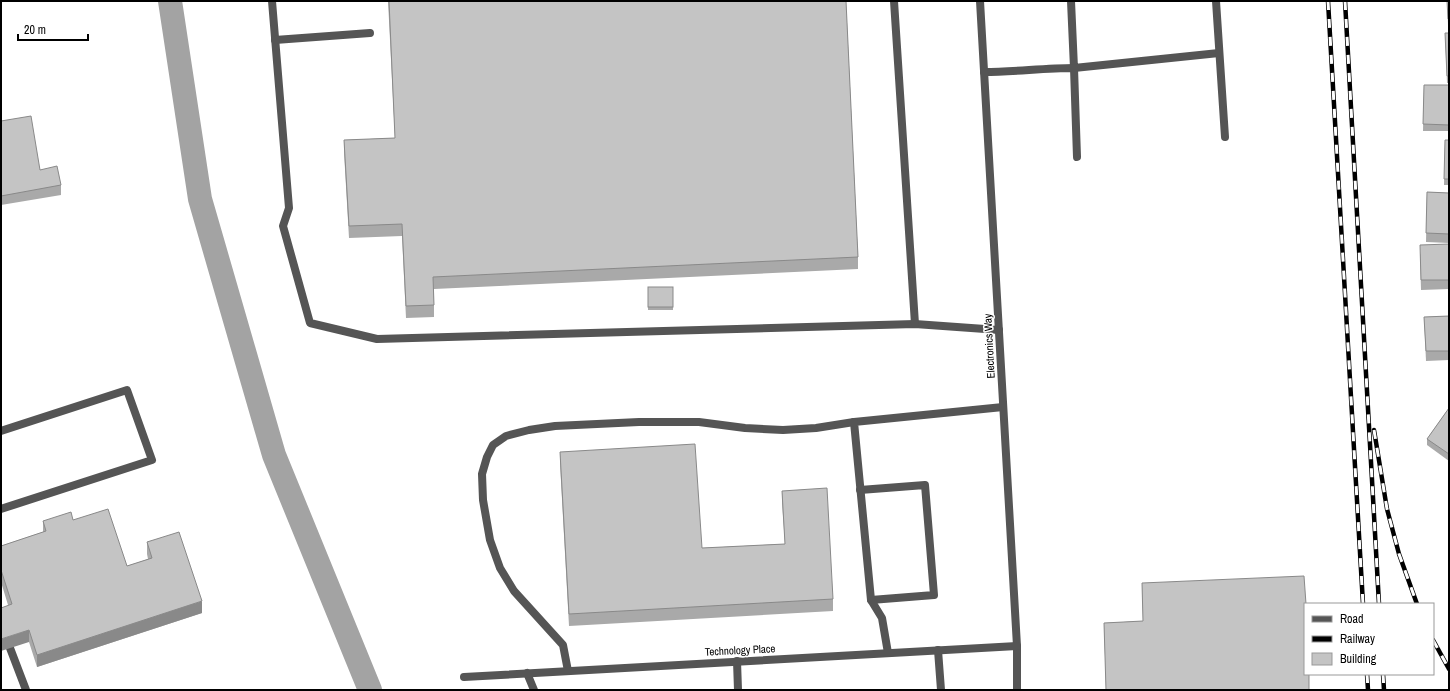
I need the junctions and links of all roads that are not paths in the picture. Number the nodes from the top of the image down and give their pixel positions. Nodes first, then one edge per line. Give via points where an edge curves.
1 (272, 1) edge
2 (894, 1) edge
3 (980, 1) edge
4 (1070, 1) edge
5 (1216, 1) edge
6 (370, 33) dead end
7 (275, 40) junction
8 (1219, 53) junction
9 (1074, 68) junction
10 (984, 72) junction
11 (1225, 137) dead end
12 (1077, 157) dead end
13 (915, 324) junction
14 (999, 330) junction
15 (1003, 407) junction
16 (854, 422) junction
17 (1, 431) edge
18 (860, 490) junction
19 (1, 509) edge
20 (871, 600) junction
21 (1017, 646) junction
22 (10, 648) edge
23 (938, 650) junction
24 (888, 653) junction
25 (737, 662) junction
26 (568, 671) junction
27 (527, 674) junction
28 (464, 677) dead end
29 (26, 690) edge
30 (534, 690) edge
31 (738, 690) edge
32 (941, 690) edge
33 (1017, 690) edge

1 - 7 street
2 - 13 street
3 - 10 street, Electronics Way
4 - 9 street
5 - 8 street
6 - 7 street
7 - 13 street via 288,208 283,226 310,323 378,339
8 - 9 street
8 - 11 street
9 - 10 street
9 - 12 street
10 - 14 street, Electronics Way
13 - 14 street
14 - 15 street, Electronics Way
15 - 16 street
15 - 21 street, Electronics Way
16 - 18 street
16 - 26 street via 783,430 698,422 555,426 506,436 493,445 482,474 483,500 490,540 500,568 514,591 563,645
17 - 19 street via 127,390 152,460
18 - 20 street
18 - 20 street via 925,485 934,594
20 - 24 street via 882,618
21 - 23 street, Technology Place
21 - 33 street, Electronics Way
22 - 29 street
23 - 24 street, Technology Place
23 - 32 street
24 - 25 street, Technology Place
25 - 26 street, Technology Place
25 - 31 street
26 - 27 street, Technology Place
27 - 28 street, Technology Place
27 - 30 street

